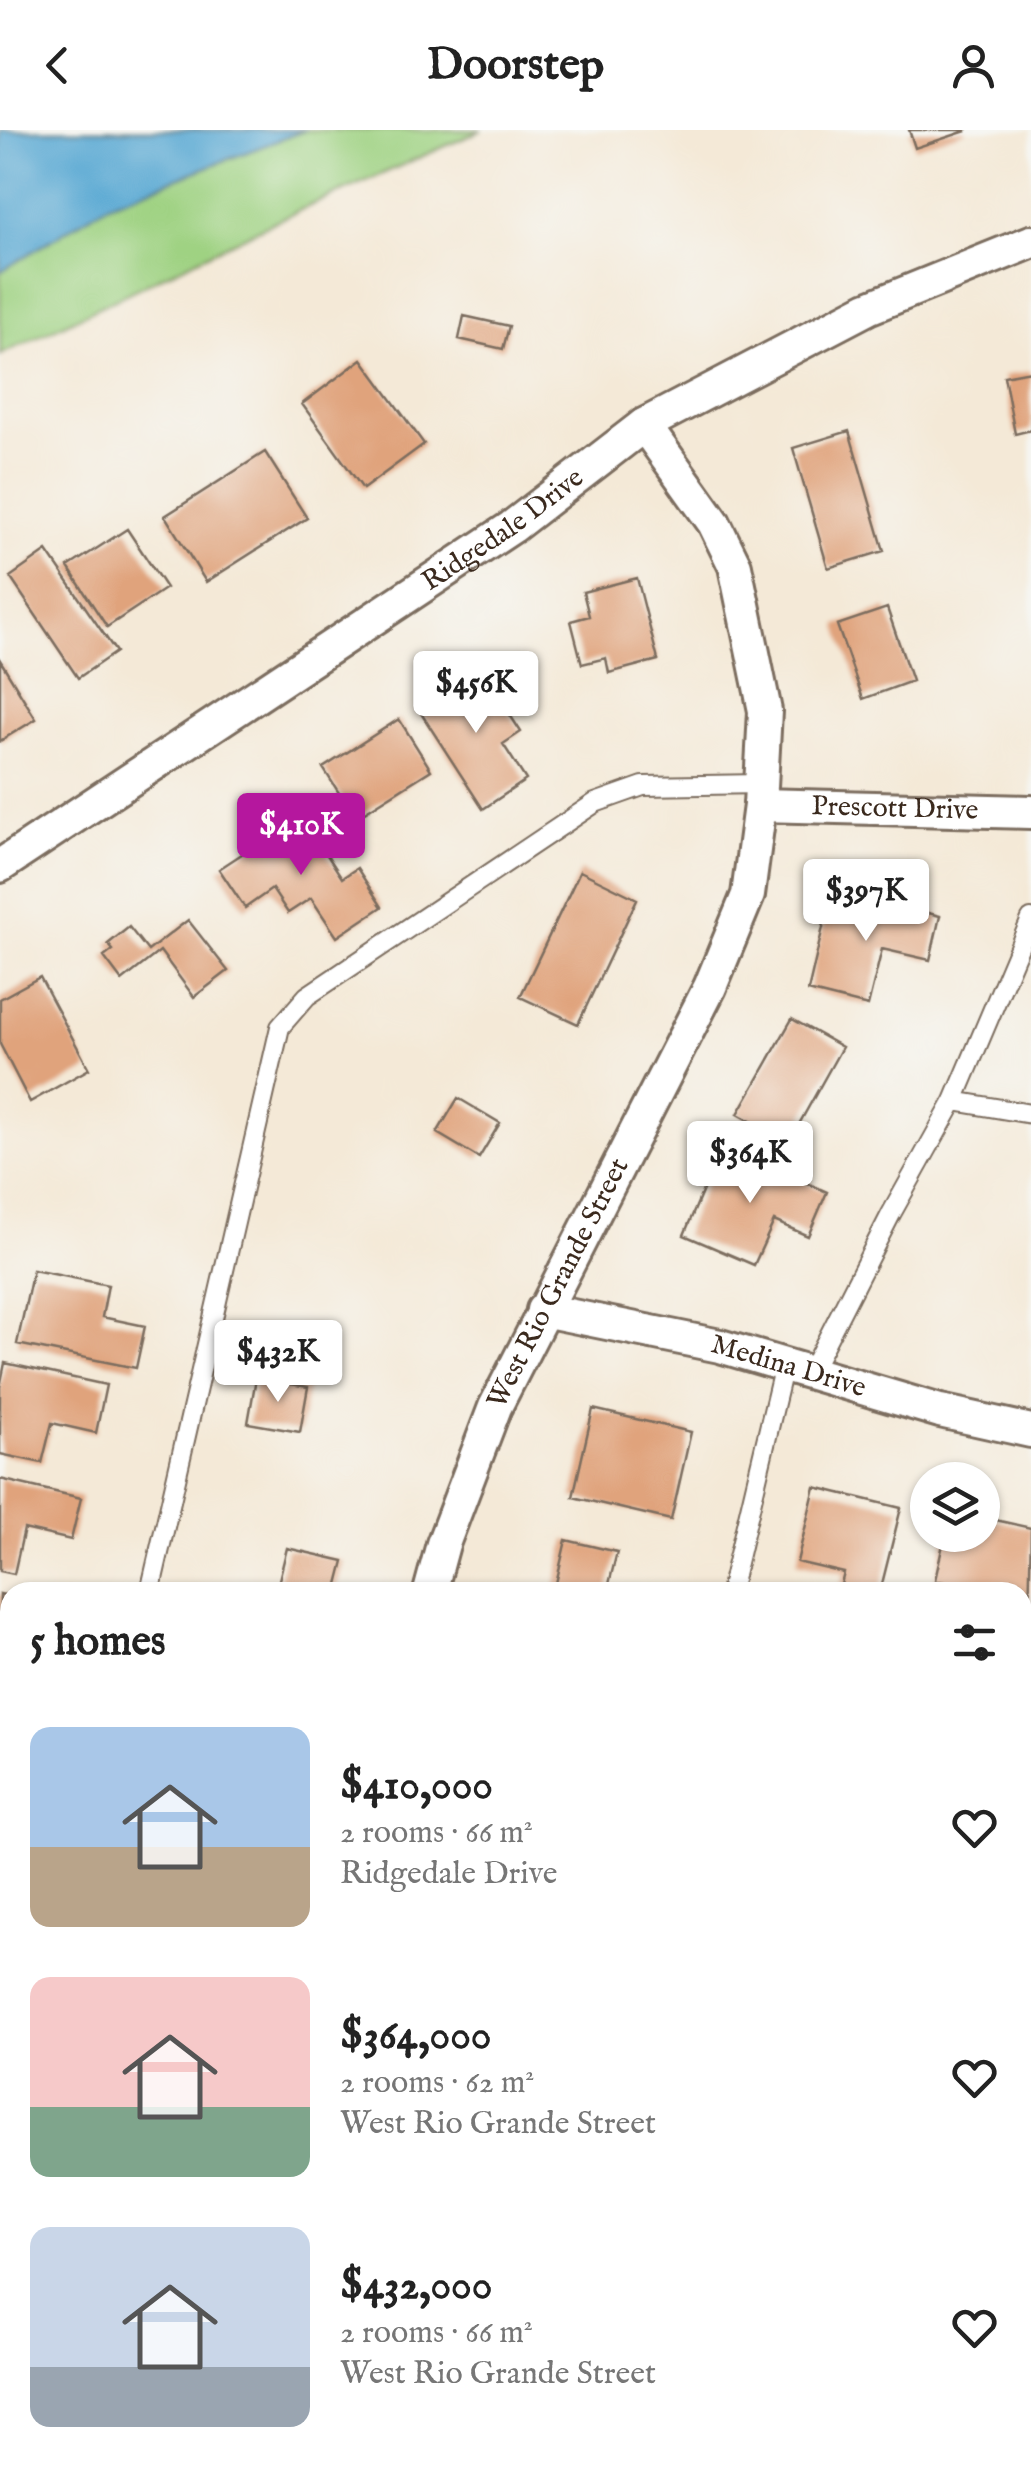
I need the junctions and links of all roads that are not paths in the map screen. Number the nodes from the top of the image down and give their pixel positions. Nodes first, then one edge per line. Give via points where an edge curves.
1 (1031, 242) edge
2 (644, 425) junction
3 (761, 795) junction
4 (1031, 812) edge
5 (0, 866) edge
6 (1031, 919) edge
7 (954, 1101) junction
8 (1031, 1114) edge
9 (543, 1310) junction
10 (797, 1369) junction
11 (1031, 1431) edge
12 (152, 1582) edge
13 (433, 1582) edge
14 (733, 1582) edge

1 - 2 street, Ridgedale Drive via 868,308
2 - 3 street, West Rio Grande Street via 714,523 735,566 765,710
2 - 5 street, Ridgedale Drive via 512,526
3 - 4 street, Prescott Drive
3 - 9 street, West Rio Grande Street via 748,895 710,987
3 - 12 lane via 643,786 596,803 307,996 280,1027
6 - 7 lane
7 - 8 lane
7 - 10 lane
9 - 10 street, Medina Drive
9 - 13 street, West Rio Grande Street via 495,1407
10 - 11 street, Medina Drive
10 - 14 lane

